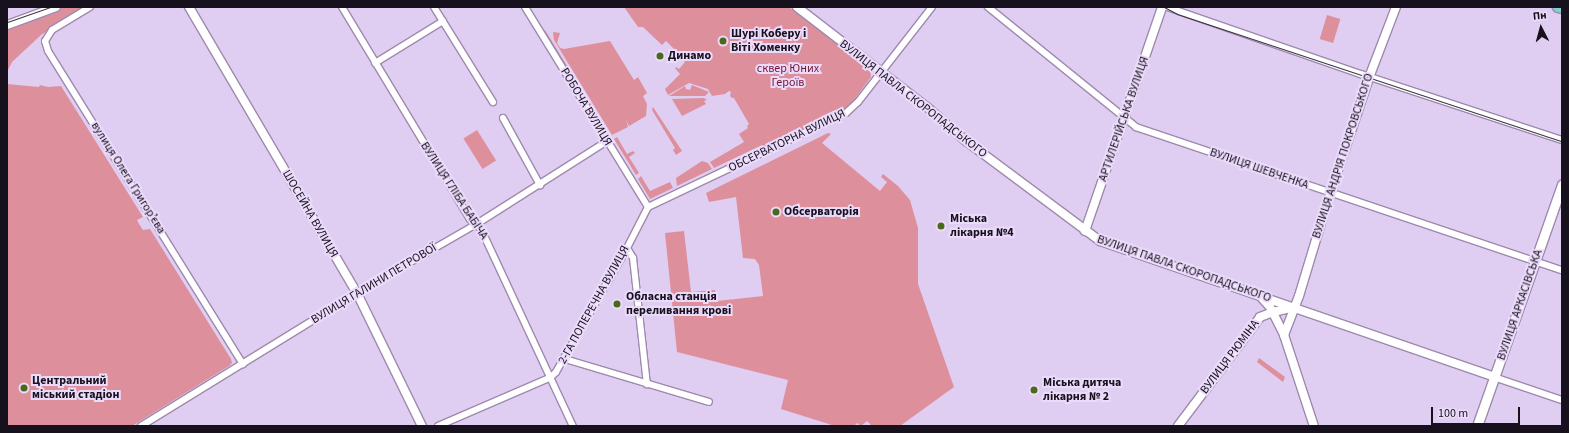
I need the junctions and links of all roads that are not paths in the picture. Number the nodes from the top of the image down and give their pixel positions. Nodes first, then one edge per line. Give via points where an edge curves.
1 (56, 7) edge
2 (90, 7) edge
3 (189, 7) edge
4 (342, 7) edge
5 (434, 7) edge
6 (525, 7) edge
7 (797, 7) edge
8 (932, 7) edge
9 (988, 7) edge
10 (1162, 7) edge
11 (1167, 7) edge
12 (1396, 7) edge
13 (1558, 7) edge
14 (1562, 8) edge
15 (443, 21) junction
16 (7, 24) edge
17 (375, 63) junction
18 (881, 72) junction
19 (1370, 77) junction
20 (493, 102) dead end
21 (503, 118) dead end
22 (1124, 118) junction
23 (1562, 140) edge
24 (606, 142) junction
25 (540, 185) junction
26 (1562, 185) edge
27 (1330, 193) junction
28 (648, 207) junction
29 (475, 225) junction
30 (1085, 231) junction
31 (627, 248) junction
32 (1535, 261) junction
33 (1562, 270) edge
34 (357, 293) junction
35 (1259, 295) junction
36 (1294, 307) junction
37 (1273, 312) junction
38 (1260, 317) junction
39 (1284, 336) junction
40 (565, 359) junction
41 (243, 364) junction
42 (552, 377) junction
43 (1494, 377) junction
44 (646, 384) junction
45 (1562, 400) edge
46 (708, 402) dead end
47 (141, 426) edge
48 (422, 426) edge
49 (438, 426) edge
50 (573, 426) edge
51 (1178, 426) edge
52 (1314, 426) edge
53 (1477, 426) edge

1 - 16 street
2 - 41 street, вулиця Олега Григорʼєва via 52,30 45,41 48,51
3 - 34 street, ШОСЕЙНА ВУЛИЦЯ
4 - 17 street, ВУЛИЦЯ ГЛІБА БАБІЧА
5 - 15 street
6 - 24 street, РОБОЧА ВУЛИЦЯ
7 - 18 street, ВУЛИЦЯ ПАВЛА СКОРОПАДСЬКОГО
8 - 18 street, ОБСЕРВАТОРНА ВУЛИЦЯ
9 - 22 street, ВУЛИЦЯ ШЕВЧЕНКА
10 - 22 street, АРТИЛЕРІЙСЬКА ВУЛИЦЯ
11 - 19 street
12 - 19 street, ВУЛИЦЯ АНДРІЯ ПОКРОВСЬКОГО
13 - 14 highway
15 - 17 street
15 - 20 street
17 - 29 street, ВУЛИЦЯ ГЛІБА БАБІЧА
18 - 28 street, ОБСЕРВАТОРНА ВУЛИЦЯ via 852,108 838,117
18 - 30 street, ВУЛИЦЯ ПАВЛА СКОРОПАДСЬКОГО via 927,106 966,141
19 - 23 street
19 - 27 street, ВУЛИЦЯ АНДРІЯ ПОКРОВСЬКОГО
21 - 25 street
22 - 27 street, ВУЛИЦЯ ШЕВЧЕНКА via 1136,127
22 - 30 street, АРТИЛЕРІЙСЬКА ВУЛИЦЯ
24 - 25 street, ВУЛИЦЯ ГАЛИНИ ПЕТРОВОЇ
24 - 28 street, РОБОЧА ВУЛИЦЯ
25 - 29 street, ВУЛИЦЯ ГАЛИНИ ПЕТРОВОЇ
26 - 32 main road, ВУЛИЦЯ АРКАСІВСЬКА
27 - 32 street, ВУЛИЦЯ ШЕВЧЕНКА
27 - 36 street, ВУЛИЦЯ АНДРІЯ ПОКРОВСЬКОГО
28 - 31 street, 2-ГА ПОПЕРЕЧНА ВУЛИЦЯ
29 - 34 street, ВУЛИЦЯ ГАЛИНИ ПЕТРОВОЇ
29 - 42 street, ВУЛИЦЯ ГЛІБА БАБІЧА via 480,229
30 - 35 street, ВУЛИЦЯ ПАВЛА СКОРОПАДСЬКОГО via 1100,241
31 - 40 street, 2-ГА ПОПЕРЕЧНА ВУЛИЦЯ
31 - 44 street via 633,258
32 - 33 street, ВУЛИЦЯ ШЕВЧЕНКА
32 - 43 main road, ВУЛИЦЯ АРКАСІВСЬКА
34 - 41 street, ВУЛИЦЯ ГАЛИНИ ПЕТРОВОЇ
34 - 48 street, ШОСЕЙНА ВУЛИЦЯ
35 - 36 street, ВУЛИЦЯ ПАВЛА СКОРОПАДСЬКОГО
35 - 37 street
35 - 38 street via 1262,309
36 - 37 street, ВУЛИЦЯ РЮМІНА
36 - 39 street, ВУЛИЦЯ АНДРІЯ ПОКРОВСЬКОГО
36 - 43 street, ВУЛИЦЯ ПАВЛА СКОРОПАДСЬКОГО
37 - 38 street, ВУЛИЦЯ РЮМІНА
37 - 39 street
38 - 51 street, ВУЛИЦЯ РЮМІНА
39 - 52 street
40 - 42 street, 2-ГА ПОПЕРЕЧНА ВУЛИЦЯ
40 - 44 street
41 - 47 street, ВУЛИЦЯ ГАЛИНИ ПЕТРОВОЇ
42 - 49 street, 2-ГА ПОПЕРЕЧНА ВУЛИЦЯ
42 - 50 street, ВУЛИЦЯ ГЛІБА БАБІЧА
43 - 45 street, ВУЛИЦЯ ПАВЛА СКОРОПАДСЬКОГО
43 - 53 main road, ВУЛИЦЯ АРКАСІВСЬКА
44 - 46 street

